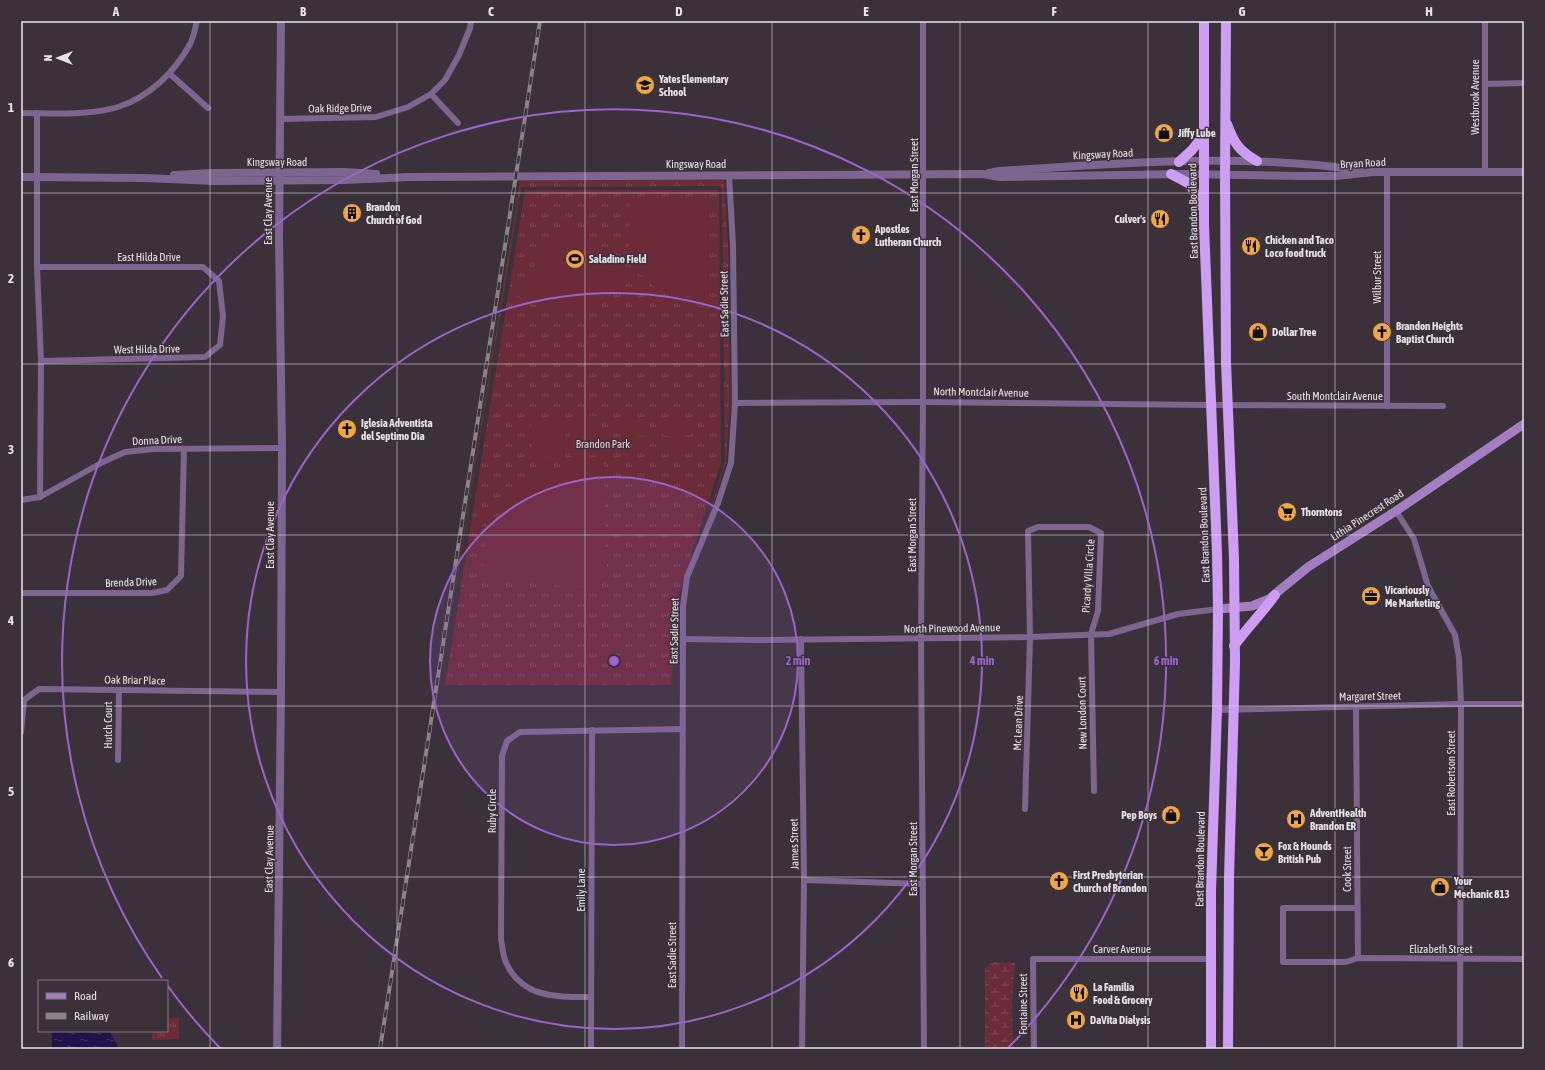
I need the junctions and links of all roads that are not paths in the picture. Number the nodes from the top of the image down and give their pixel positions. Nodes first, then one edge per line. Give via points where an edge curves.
1 (198, 21) edge
2 (281, 21) edge
3 (471, 21) edge
4 (923, 21) edge
5 (1204, 21) edge
6 (1226, 21) edge
7 (1485, 21) edge
8 (170, 74) junction
9 (1524, 83) edge
10 (1485, 84) junction
11 (431, 94) junction
12 (208, 108) dead end
13 (21, 113) edge
14 (37, 113) junction
15 (1225, 118) junction
16 (280, 119) junction
17 (458, 123) dead end
18 (1204, 136) junction
19 (1204, 161) junction
20 (1225, 161) junction
21 (1257, 161) junction
22 (1179, 162) junction
23 (1373, 172) junction
24 (1387, 172) junction
25 (1524, 172) edge
26 (1485, 173) junction
27 (924, 174) junction
28 (982, 174) junction
29 (1171, 174) junction
30 (1204, 174) junction
31 (728, 175) junction
32 (1225, 175) junction
33 (37, 177) junction
34 (280, 177) junction
35 (21, 178) edge
36 (1204, 212) junction
37 (37, 266) junction
38 (223, 316) joint
39 (40, 361) junction
40 (923, 402) junction
41 (735, 403) junction
42 (1210, 405) junction
43 (1227, 405) junction
44 (1387, 406) junction
45 (1442, 406) dead end
46 (1524, 424) edge
47 (282, 448) junction
48 (184, 449) junction
49 (40, 497) junction
50 (21, 500) edge
51 (1396, 511) junction
52 (21, 593) edge
53 (1275, 595) junction
54 (1234, 608) junction
55 (1218, 609) junction
56 (1090, 634) junction
57 (1030, 637) junction
58 (921, 638) junction
59 (684, 639) junction
60 (801, 639) junction
61 (1234, 646) junction
62 (119, 690) junction
63 (281, 692) junction
64 (1461, 704) junction
65 (1524, 704) edge
66 (1356, 706) junction
67 (1217, 710) junction
68 (1234, 710) junction
69 (683, 729) junction
70 (592, 730) junction
71 (21, 732) edge
72 (118, 760) dead end
73 (1094, 791) dead end
74 (1025, 809) dead end
75 (804, 880) junction
76 (923, 884) junction
77 (1357, 908) junction
78 (1358, 958) junction
79 (1033, 959) joint
80 (1210, 959) junction
81 (1460, 959) junction
82 (1524, 959) edge
83 (590, 997) junction
84 (277, 1049) edge
85 (591, 1049) edge
86 (682, 1049) edge
87 (802, 1049) edge
88 (924, 1049) edge
89 (1034, 1049) edge
90 (1211, 1049) edge
91 (1228, 1049) edge
92 (1460, 1049) edge

1 - 8 street via 190,44
2 - 16 street, East Clay Avenue
3 - 11 street, Oak Ridge Drive via 459,55 445,80
4 - 27 street, East Morgan Street
5 - 18 highway, East Brandon Boulevard
6 - 15 highway
7 - 10 street, Westbrook Avenue
8 - 12 street
8 - 14 street via 146,94 118,107 91,112
9 - 10 street
10 - 26 street, Westbrook Avenue
11 - 16 street, Oak Ridge Drive via 408,107 376,117
11 - 17 street
13 - 14 street
14 - 33 street
15 - 20 highway
15 - 21 highway via 1237,145
16 - 34 street, East Clay Avenue
18 - 19 highway, East Brandon Boulevard
18 - 22 highway
19 - 20 street, Kingsway Road
19 - 22 street, Kingsway Road
19 - 30 highway, East Brandon Boulevard
20 - 21 street
20 - 32 highway
21 - 23 street
22 - 28 street, Kingsway Road via 1077,166
23 - 24 street, Bryan Road
23 - 32 street, Bryan Road via 1312,176
24 - 26 street, Bryan Road
24 - 44 street, Wilbur Street
25 - 26 street, Bryan Road
27 - 28 street, Kingsway Road
27 - 31 street, Kingsway Road
27 - 40 street, East Morgan Street
28 - 29 street, Kingsway Road via 1000,177
29 - 30 street, Kingsway Road
29 - 36 highway via 1190,184
30 - 32 street, Bryan Road
30 - 36 highway, East Brandon Boulevard
31 - 34 street, Kingsway Road via 410,176 344,172
31 - 41 street, East Sadie Street via 733,245
32 - 43 highway
33 - 34 street, Kingsway Road via 145,178 212,173
33 - 35 street, Kingsway Road
33 - 37 street
34 - 47 street, East Clay Avenue
36 - 42 highway, East Brandon Boulevard
37 - 38 street, East Hilda Drive via 203,267 220,281
37 - 39 street
38 - 39 street, West Hilda Drive via 220,345 205,357
39 - 49 street
40 - 41 street, North Montclair Avenue
40 - 42 street, North Montclair Avenue
40 - 58 street, East Morgan Street
41 - 59 street, East Sadie Street via 731,463 718,503 687,577 683,606
42 - 43 street, North Montclair Avenue
42 - 55 highway, East Brandon Boulevard
43 - 44 street, South Montclair Avenue
43 - 54 highway
44 - 45 street, South Montclair Avenue
46 - 51 main road, Lithia Pinecrest Road
47 - 48 street, Donna Drive
47 - 63 street, East Clay Avenue
48 - 49 street, Donna Drive via 125,452
48 - 52 street, Brenda Drive via 181,576 167,590 152,593
49 - 50 street, Donna Drive
51 - 53 main road, Lithia Pinecrest Road via 1308,567
51 - 64 street, East Robertson Street via 1414,539 1428,586 1455,635
53 - 54 main road, Lithia Pinecrest Road via 1258,605
53 - 61 highway
54 - 55 main road, Lithia Pinecrest Road
54 - 61 highway
55 - 56 street, North Pinewood Avenue via 1178,614 1109,634
55 - 67 highway, East Brandon Boulevard
56 - 57 street, North Pinewood Avenue
56 - 57 street, Picardy Villa Circle via 1098,611 1101,533 1089,527 1038,527 1028,531
56 - 73 street, New London Court
57 - 58 street, North Pinewood Avenue
57 - 74 street, Mc Lean Drive
58 - 60 street, North Pinewood Avenue
58 - 76 street, East Morgan Street
59 - 60 street, North Pinewood Avenue
59 - 69 street, East Sadie Street
60 - 75 street, James Street
61 - 68 highway
62 - 63 street, Oak Briar Place
62 - 71 street, Oak Briar Place via 39,689 24,700
62 - 72 street, Hutch Court
63 - 84 street, East Clay Avenue
64 - 65 street, Margaret Street
64 - 66 street, Margaret Street
64 - 81 street, East Robertson Street
66 - 68 street, Margaret Street
66 - 77 street, Cook Street
67 - 68 street, Margaret Street
67 - 80 highway, East Brandon Boulevard
68 - 91 highway via 1229,872
69 - 70 street, Ruby Circle
69 - 86 street, East Sadie Street
70 - 83 street, Emily Lane
70 - 83 street, Ruby Circle via 520,732 507,741 502,756 501,939 505,960 517,979 536,992 553,996
75 - 76 street
75 - 87 street, James Street
76 - 88 street, East Morgan Street
77 - 78 street, Cook Street
77 - 78 street, Elizabeth Street via 1283,908 1283,962 1346,962
78 - 81 street, Elizabeth Street
79 - 80 street, Carver Avenue
79 - 89 street, Fontaine Street
80 - 90 highway, East Brandon Boulevard
81 - 82 street, Elizabeth Street
81 - 92 street, East Robertson Street
83 - 85 street, Emily Lane

